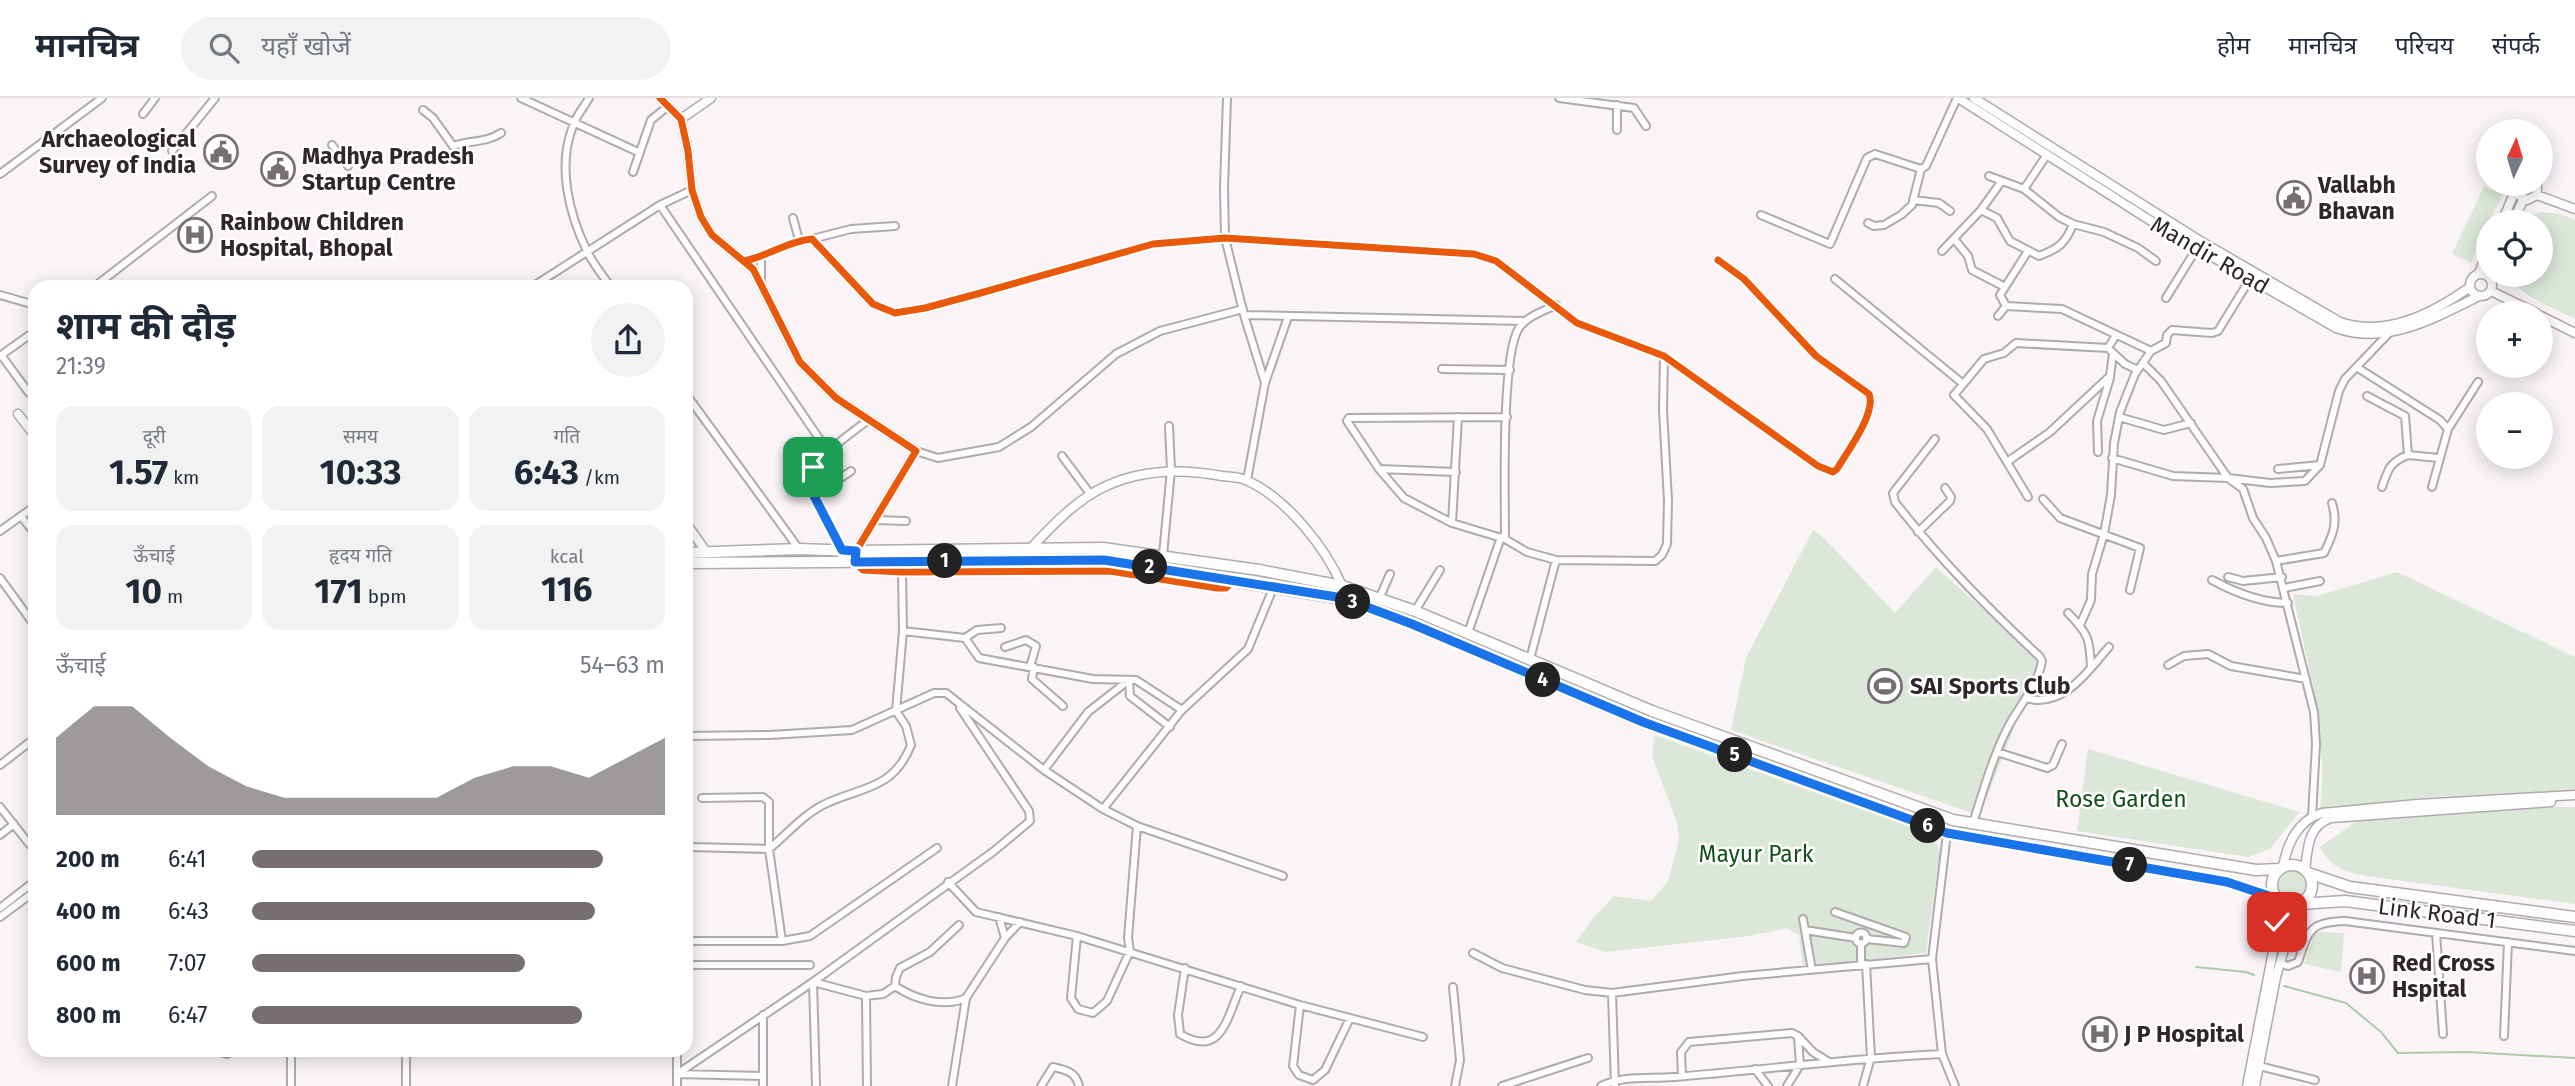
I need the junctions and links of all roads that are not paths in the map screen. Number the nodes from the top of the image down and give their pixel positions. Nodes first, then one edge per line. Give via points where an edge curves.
1 (102, 98) edge
2 (155, 98) edge
3 (215, 98) edge
4 (521, 98) edge
5 (589, 98) edge
6 (660, 98) edge
7 (711, 98) edge
8 (1227, 98) edge
9 (1559, 98) edge
10 (1958, 98) edge
11 (1974, 98) edge
12 (1617, 105) junction
13 (667, 107) junction
14 (423, 110) dead end
15 (143, 114) dead end
16 (681, 119) junction
17 (573, 123) junction
18 (1646, 126) dead end
19 (1617, 130) dead end
20 (501, 133) dead end
21 (331, 145) dead end
22 (172, 151) dead end
23 (638, 152) junction
24 (2046, 156) junction
25 (348, 166) dead end
26 (1921, 169) junction
27 (633, 172) dead end
28 (0, 174) edge
29 (1989, 176) dead end
30 (2001, 182) junction
31 (2024, 189) junction
32 (692, 190) junction
33 (212, 196) dead end
34 (2521, 196) edge
35 (2536, 196) edge
36 (2540, 196) edge
37 (1913, 200) junction
38 (2523, 200) junction
39 (660, 205) junction
40 (2575, 209) edge
41 (1981, 210) junction
42 (2141, 210) junction
43 (2518, 210) edge
44 (1950, 211) dead end
45 (1761, 215) dead end
46 (793, 218) dead end
47 (1868, 223) dead end
48 (2073, 224) junction
49 (895, 226) dead end
50 (1225, 238) junction
51 (812, 239) junction
52 (799, 240) junction
53 (1955, 240) junction
54 (2197, 248) junction
55 (1942, 251) dead end
56 (2028, 251) junction
57 (587, 253) junction
58 (761, 257) junction
59 (1718, 260) dead end
60 (744, 261) junction
61 (2155, 261) dead end
62 (2476, 277) edge
63 (1835, 279) dead end
64 (2250, 279) junction
65 (103, 280) edge
66 (543, 280) edge
67 (606, 280) edge
68 (761, 282) junction
69 (2005, 287) junction
70 (2470, 287) junction
71 (2492, 287) edge
72 (2491, 291) junction
73 (0, 295) edge
74 (2479, 296) junction
75 (2166, 298) dead end
76 (2511, 301) edge
77 (28, 302) edge
78 (1556, 305) junction
79 (2006, 306) junction
80 (1243, 312) junction
81 (1998, 316) dead end
82 (1288, 317) junction
83 (1524, 321) junction
84 (2553, 322) edge
85 (2390, 332) junction
86 (2575, 333) edge
87 (2116, 335) junction
88 (28, 336) edge
89 (2110, 351) junction
90 (2151, 351) junction
91 (1, 356) edge
92 (1664, 356) junction
93 (2143, 363) junction
94 (2358, 368) junction
95 (1442, 369) dead end
96 (1510, 370) junction
97 (2138, 370) junction
98 (2110, 376) junction
99 (2478, 382) dead end
100 (1265, 383) junction
101 (1962, 383) junction
102 (28, 392) edge
103 (2367, 396) dead end
104 (693, 404) edge
105 (18, 414) dead end
106 (1458, 417) junction
107 (1507, 417) junction
108 (2119, 417) junction
109 (867, 421) junction
110 (2191, 423) junction
111 (1169, 426) dead end
112 (28, 427) edge
113 (2448, 429) junction
114 (1935, 439) dead end
115 (916, 451) junction
116 (2098, 452) dead end
117 (829, 453) junction
118 (2408, 455) junction
119 (1062, 456) dead end
120 (2112, 458) junction
121 (2438, 458) junction
122 (2007, 462) junction
123 (2320, 465) junction
124 (2278, 468) dead end
125 (1378, 469) junction
126 (1171, 470) junction
127 (851, 471) dead end
128 (1456, 472) junction
129 (2228, 478) junction
130 (1247, 480) junction
131 (2382, 486) dead end
132 (2432, 487) dead end
133 (1945, 488) dead end
134 (1091, 495) junction
135 (814, 496) junction
136 (2028, 497) dead end
137 (2043, 499) dead end
138 (2332, 503) dead end
139 (28, 511) edge
140 (21, 516) junction
141 (876, 520) junction
142 (906, 521) dead end
143 (1452, 523) junction
144 (28, 525) edge
145 (0, 531) edge
146 (1918, 531) junction
147 (693, 533) edge
148 (2104, 534) junction
149 (1503, 538) junction
150 (799, 549) junction
151 (1030, 549) junction
152 (842, 550) junction
153 (693, 553) edge
154 (707, 554) junction
155 (1163, 555) junction
156 (855, 557) junction
157 (1556, 560) junction
158 (2276, 561) junction
159 (693, 563) edge
160 (1440, 570) dead end
161 (902, 572) junction
162 (1390, 574) dead end
163 (2228, 577) dead end
164 (2282, 577) junction
165 (0, 578) edge
166 (1235, 580) junction
167 (2212, 580) dead end
168 (2320, 580) dead end
169 (1274, 586) junction
170 (1342, 586) junction
171 (2284, 588) junction
172 (2130, 590) dead end
173 (1379, 599) junction
174 (2288, 603) junction
175 (1415, 611) junction
176 (2068, 613) dead end
177 (28, 616) edge
178 (2080, 625) junction
179 (1001, 628) dead end
180 (903, 631) junction
181 (1468, 633) junction
182 (965, 638) junction
183 (1005, 647) dead end
184 (2109, 647) dead end
185 (1530, 659) junction
186 (2168, 665) dead end
187 (1032, 667) junction
188 (2091, 668) junction
189 (2306, 678) junction
190 (1129, 680) junction
191 (2026, 698) junction
192 (956, 702) junction
193 (1063, 706) dead end
194 (895, 710) junction
195 (1182, 710) junction
196 (1170, 727) junction
197 (693, 736) edge
198 (28, 743) edge
199 (2062, 744) dead end
200 (1997, 752) junction
201 (0, 765) edge
202 (1044, 770) junction
203 (702, 798) dead end
204 (2575, 798) edge
205 (0, 807) edge
206 (1103, 809) junction
207 (2312, 817) junction
208 (1973, 823) junction
209 (14, 824) junction
210 (1137, 827) junction
211 (1947, 833) junction
212 (0, 835) edge
213 (28, 842) edge
214 (693, 848) edge
215 (937, 848) dead end
216 (769, 849) junction
217 (2281, 868) junction
218 (2307, 872) junction
219 (1283, 876) dead end
220 (948, 882) junction
221 (28, 886) edge
222 (28, 896) edge
223 (2277, 899) junction
224 (2298, 904) junction
225 (0, 908) edge
226 (1835, 912) dead end
227 (999, 917) junction
228 (2575, 917) edge
229 (0, 918) edge
230 (1803, 919) dead end
231 (1862, 921) junction
232 (1020, 922) junction
233 (958, 925) dead end
234 (1805, 930) junction
235 (2575, 931) edge
236 (2436, 933) junction
237 (1077, 936) junction
238 (1005, 938) junction
239 (1861, 938) junction
240 (693, 941) edge
241 (782, 941) junction
242 (2508, 942) junction
243 (1130, 951) junction
244 (2575, 951) edge
245 (1474, 953) dead end
246 (1932, 958) junction
247 (2275, 963) junction
248 (693, 965) edge
249 (810, 965) dead end
250 (1863, 965) junction
251 (1185, 968) junction
252 (1812, 970) junction
253 (813, 982) junction
254 (895, 986) junction
255 (1241, 986) junction
256 (1453, 987) dead end
257 (1612, 993) junction
258 (866, 996) junction
259 (966, 998) junction
260 (1300, 1005) junction
261 (763, 1015) junction
262 (1350, 1018) junction
263 (2443, 1034) dead end
264 (1798, 1036) junction
265 (2504, 1036) dead end
266 (1423, 1037) dead end
267 (1942, 1054) junction
268 (291, 1057) edge
269 (406, 1057) edge
270 (677, 1057) edge
271 (1871, 1057) junction
272 (1588, 1058) dead end
273 (1829, 1062) junction
274 (1800, 1065) junction
275 (2259, 1066) junction
276 (1755, 1069) junction
277 (677, 1074) junction
278 (763, 1076) junction
279 (1679, 1076) junction
280 (1528, 1077) junction
281 (2315, 1080) dead end
282 (1615, 1083) edge
283 (291, 1086) edge
284 (406, 1086) edge
285 (677, 1086) edge
286 (763, 1086) edge
287 (816, 1086) edge
288 (867, 1086) edge
289 (952, 1086) edge
290 (1041, 1086) edge
291 (1079, 1086) edge
292 (1455, 1086) edge
293 (1502, 1086) edge
294 (1531, 1086) edge
295 (1601, 1086) edge
296 (1681, 1086) edge
297 (1768, 1086) edge
298 (1787, 1086) edge
299 (1863, 1086) edge
300 (1955, 1086) edge
301 (2247, 1086) edge
302 (2255, 1086) edge

1 - 28 street
2 - 15 street
3 - 22 street
4 - 17 street
5 - 17 street
6 - 13 street
7 - 16 street
8 - 50 street
9 - 12 street
10 - 24 street, Mandir Road
10 - 26 street
11 - 42 street, Mandir Road
12 - 18 street via 1634,108
12 - 19 street
13 - 16 street
13 - 23 street via 651,120
14 - 20 street via 453,146
16 - 32 street
17 - 23 street
17 - 57 street via 567,148 567,186
21 - 25 street
23 - 27 street
24 - 31 street
24 - 42 street, Mandir Road
26 - 37 street
26 - 45 street via 1875,154 1867,158 1830,244
29 - 30 street
30 - 31 street
30 - 41 street
31 - 48 street
32 - 39 street
32 - 60 street via 712,235
33 - 65 street
34 - 38 street
35 - 38 street
36 - 40 street
37 - 44 street via 1939,203
37 - 47 street via 1884,225
38 - 43 street
39 - 57 street
39 - 117 street
41 - 53 street
41 - 56 street via 1997,218 2010,241
42 - 54 street, Mandir Road
42 - 70 street, Mandir Road via 2346,324 2380,326 2419,317
46 - 52 street
48 - 56 street via 2058,249 2039,256
48 - 61 street via 2104,232
49 - 51 street via 851,229
50 - 51 street via 1153,244 895,313 873,304
50 - 78 street via 1474,254 1496,261
50 - 80 street
51 - 52 street
52 - 58 street
53 - 55 street
53 - 69 street via 1972,270
54 - 64 street, Mandir Road
54 - 75 street
56 - 69 street
57 - 66 street
57 - 67 street
58 - 60 street
58 - 68 street
59 - 92 street via 1744,279 1816,356 1870,394 1872,405 1865,421 1837,469 1829,471
60 - 68 street
62 - 70 street via 2471,278
63 - 101 street
64 - 85 street, Mandir Road via 2336,328 2367,334
64 - 90 street via 2218,331 2172,330 2166,343
68 - 109 street via 800,362
69 - 79 street via 1999,297
70 - 74 street
71 - 72 street
72 - 74 street
72 - 76 street
73 - 77 street
74 - 85 street, Mandir Road via 2431,320
78 - 83 street
78 - 92 street via 1577,323
79 - 81 street
79 - 87 street via 2062,309
80 - 82 street
80 - 100 street
80 - 115 street via 1160,331 1116,354 1031,427 999,447 938,458
82 - 83 street
82 - 100 street
83 - 96 street via 1511,348
84 - 86 street
85 - 94 street
87 - 89 street
87 - 90 street
88 - 91 street
89 - 97 street
89 - 98 street
89 - 101 street via 2016,343 2004,353 1984,359
90 - 93 street
91 - 102 street
92 - 157 street via 1665,550 1655,561
93 - 97 street
93 - 110 street
94 - 113 street
94 - 123 street via 2339,391
95 - 96 street
96 - 107 street
97 - 108 street
98 - 116 street via 2097,421
98 - 122 street via 2050,432
99 - 113 street
100 - 130 street
101 - 122 street via 1954,397 1987,429
103 - 118 street via 2405,416
104 - 150 street
105 - 112 street
106 - 107 street
106 - 125 street via 1349,418 1347,425
106 - 128 street
107 - 149 street
108 - 110 street via 2164,430
108 - 120 street
109 - 115 street
109 - 117 street
110 - 129 street
111 - 126 street
113 - 121 street
114 - 146 street via 1893,493
115 - 141 street
117 - 135 street via 813,467 809,482
118 - 121 street
118 - 131 street via 2393,461
119 - 134 street
120 - 129 street via 2173,476
120 - 148 street
121 - 132 street
122 - 136 street
123 - 124 street
123 - 129 street via 2305,481
125 - 128 street
125 - 143 street via 1404,498
126 - 130 street
126 - 134 street via 1124,479
126 - 155 street
127 - 135 street
128 - 143 street
129 - 158 street via 2243,489
130 - 170 street via 1316,540
133 - 146 street via 1950,501
134 - 151 street via 1071,507
135 - 152 street
137 - 148 street via 2055,515
138 - 158 street via 2335,527 2323,553
139 - 140 street
140 - 144 street
140 - 145 street
141 - 142 street
141 - 156 street
143 - 149 street
146 - 191 street via 1977,598 2040,657 2042,666
147 - 154 street
148 - 172 street via 2140,548
148 - 178 street via 2092,574 2091,600
149 - 157 street via 1527,552
149 - 181 street
150 - 152 main road
150 - 154 main road
151 - 155 main road, Link Road 1 via 1104,548
151 - 156 main road, Link Road 1
152 - 156 main road
153 - 154 main road
155 - 170 main road, Link Road 1
156 - 159 main road
156 - 161 street via 863,570
156 - 166 main road, Link Road 1 via 1104,560
157 - 185 street
158 - 164 street
160 - 175 street
161 - 166 street via 1110,571 1217,588 1226,588
161 - 180 street
162 - 173 street
163 - 164 street via 2243,581
164 - 171 street
165 - 177 street
166 - 169 main road, Link Road 1
167 - 174 street via 2269,603
168 - 171 street
169 - 195 street via 1248,649
169 - 211 main road, Link Road 1 via 1343,598 1643,722
170 - 173 main road, Link Road 1
171 - 174 street
173 - 175 main road, Link Road 1
174 - 189 street
175 - 181 main road, Link Road 1
176 - 178 street
178 - 188 street via 2090,639
179 - 182 street via 978,630
180 - 182 street
180 - 194 street
181 - 185 main road, Link Road 1
182 - 187 street via 979,658
183 - 187 street via 1026,640 1036,646
184 - 188 street
185 - 208 main road, Link Road 1 via 1652,710 1953,820
186 - 189 street via 2184,656 2208,654 2231,666
187 - 190 street via 1093,679
187 - 193 street via 1032,679
188 - 191 street via 2063,694 2036,702
189 - 207 street via 2316,744
190 - 195 street
190 - 196 street via 1130,696
190 - 202 street via 1088,712
191 - 200 street
192 - 194 street via 946,693 934,693
192 - 202 street
192 - 220 street via 1031,816 994,851
194 - 197 street via 844,731
194 - 216 street via 911,745 897,771 824,805
195 - 196 street
196 - 206 street
198 - 201 street
199 - 200 street via 2047,768
200 - 208 street
202 - 206 street
203 - 216 street via 766,798
204 - 207 street via 2354,809
204 - 218 street via 2331,818 2312,833
205 - 209 street
206 - 210 street
207 - 217 street via 2288,845
208 - 217 main road, Link Road 1 via 2256,870
209 - 212 street
209 - 213 street
210 - 219 street
210 - 243 street
211 - 223 main road, Link Road 1 via 2227,882
211 - 246 street
214 - 216 street
215 - 241 street via 814,934
216 - 241 street
217 - 218 main road, Link Road 1 via 2294,865
217 - 223 main road via 2271,881
218 - 224 main road via 2312,888
218 - 228 main road, Link Road 1 via 2350,887
220 - 227 street via 976,912
220 - 253 street
221 - 225 street
222 - 229 street
223 - 224 main road, Link Road 1
223 - 247 street
224 - 235 main road, Link Road 1 via 2345,901
224 - 247 street
226 - 231 street
227 - 232 street
227 - 238 street
230 - 234 street
231 - 239 street
231 - 239 street via 1906,937 1904,943
232 - 237 street
232 - 238 street
233 - 254 street via 930,951 900,968
234 - 239 street
234 - 252 street
236 - 242 street
236 - 247 street via 2323,922 2310,931 2298,962 2288,966
236 - 263 street
237 - 243 street
237 - 243 street via 1071,998 1078,1009 1093,1013 1107,1001
238 - 259 street
239 - 250 street
240 - 241 street
242 - 244 street
242 - 265 street
243 - 251 street
245 - 257 street via 1502,968
246 - 250 street
246 - 267 street
247 - 275 street
247 - 301 street
248 - 249 street
250 - 252 street
250 - 271 street
251 - 255 street
251 - 255 street via 1178,1015 1180,1034 1192,1041 1206,1043 1219,1035
252 - 257 street
253 - 258 street
253 - 261 street
253 - 287 street
254 - 258 street via 883,995
254 - 259 street via 912,997 954,1003
255 - 260 street
256 - 292 street via 1460,1060
257 - 282 street
258 - 288 street
259 - 289 street
260 - 262 street
260 - 262 street via 1293,1066 1299,1075 1312,1080 1325,1070
261 - 277 street
261 - 278 street
262 - 266 street
264 - 273 street
264 - 274 street
264 - 279 street via 1689,1042 1681,1052
267 - 271 street
267 - 300 street
268 - 283 street
269 - 284 street
270 - 277 street
271 - 273 street
271 - 299 street
272 - 280 street
273 - 274 street
274 - 276 street
274 - 298 street
275 - 281 street
275 - 302 street
276 - 279 street
276 - 297 street
277 - 278 street
277 - 285 street
278 - 286 street
279 - 282 street
279 - 296 street
280 - 293 street
280 - 294 street
282 - 295 street
290 - 291 street via 1053,1067 1068,1070

